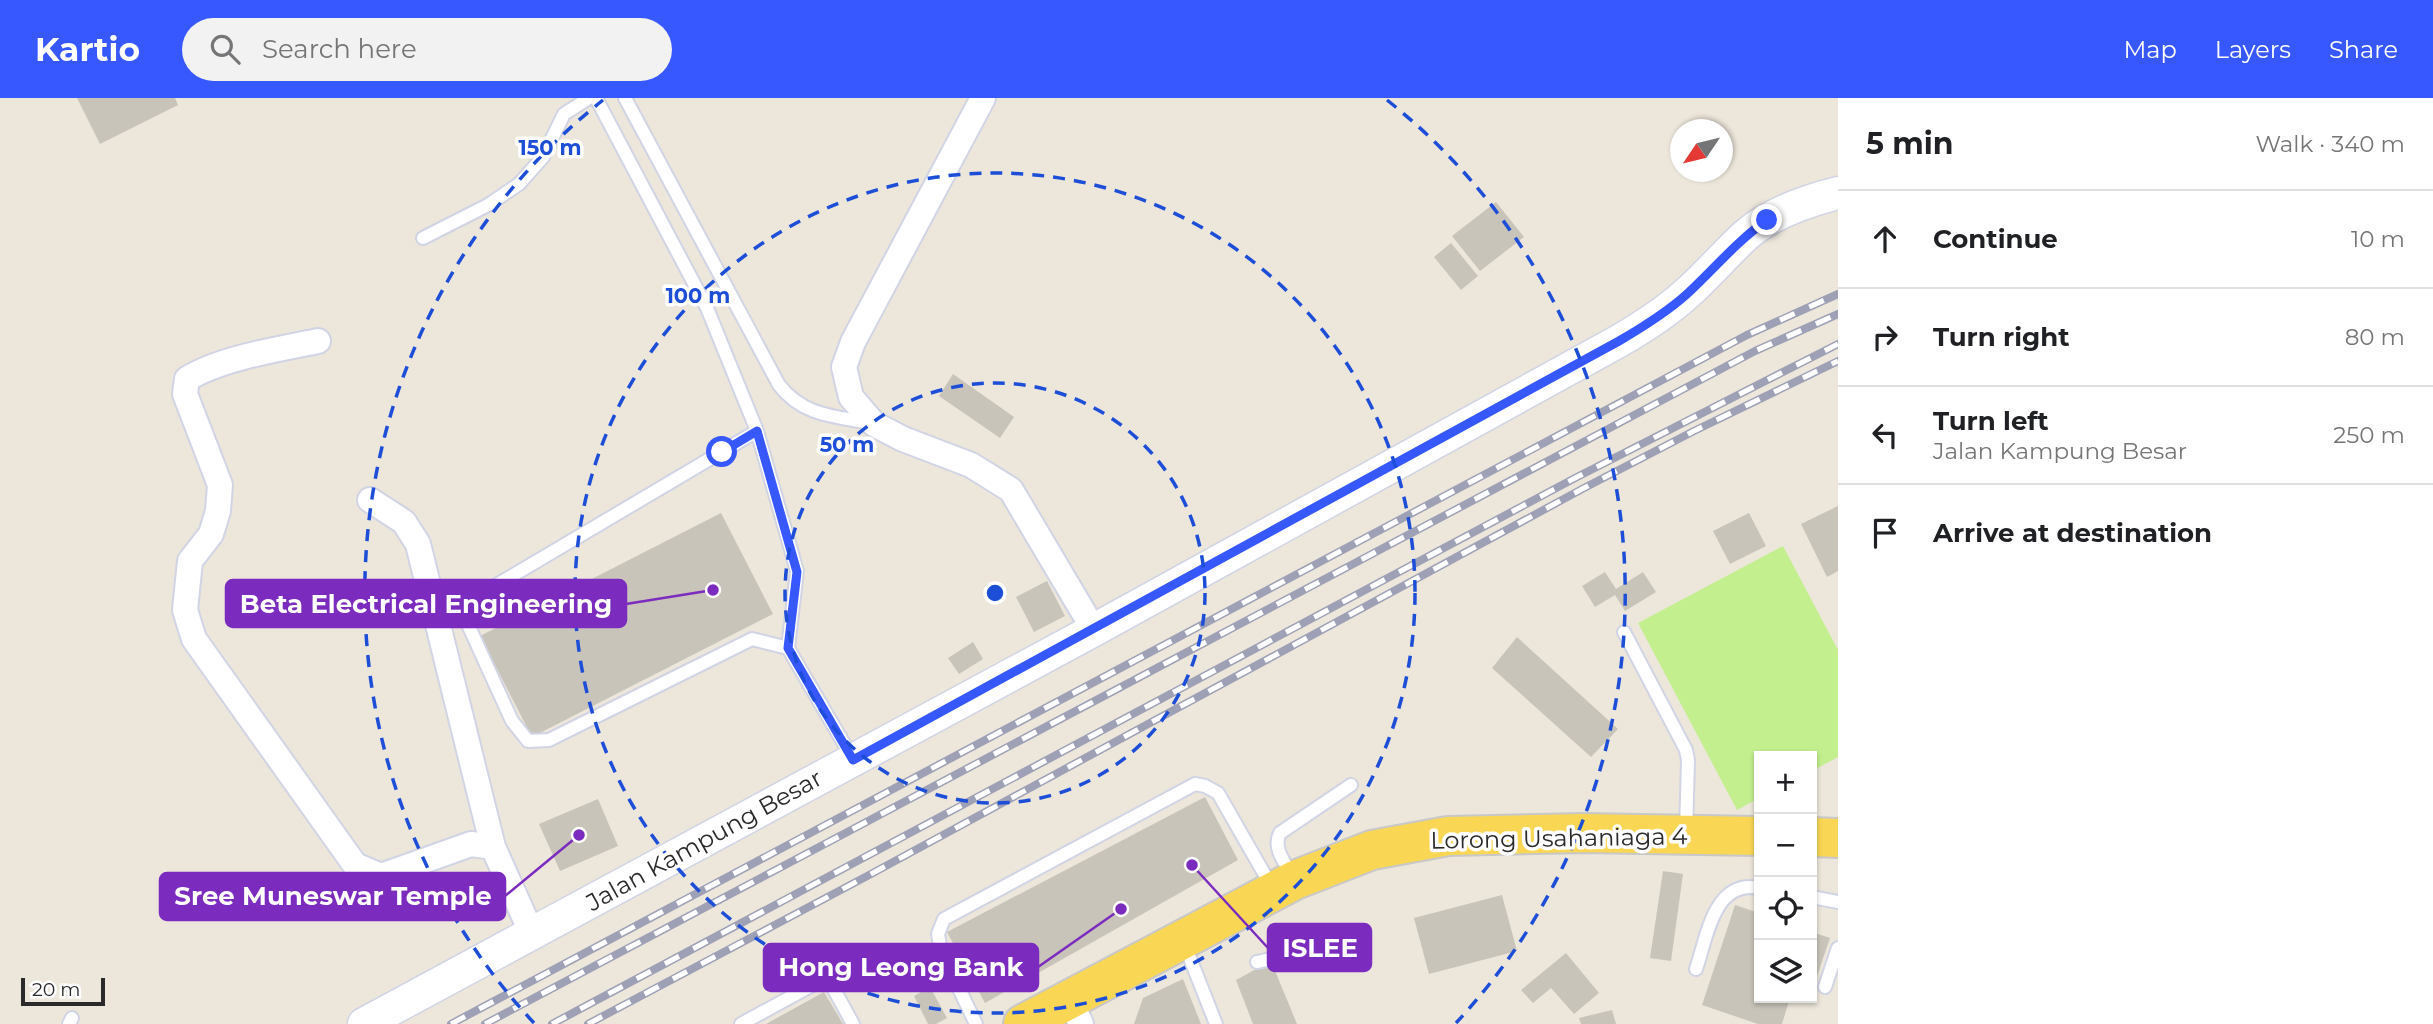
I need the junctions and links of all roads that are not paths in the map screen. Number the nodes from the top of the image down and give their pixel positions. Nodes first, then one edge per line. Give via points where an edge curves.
1 (589, 98) edge
2 (596, 98) edge
3 (625, 98) edge
4 (983, 98) edge
5 (1838, 193) edge
6 (423, 237) dead end
7 (318, 341) dead end
8 (874, 424) junction
9 (757, 431) junction
10 (370, 500) dead end
11 (1094, 629) junction
12 (1624, 632) dead end
13 (788, 648) junction
14 (853, 760) junction
15 (1350, 785) dead end
16 (1686, 835) junction
17 (1754, 836) edge
18 (1817, 837) edge
19 (1838, 838) edge
20 (493, 847) junction
21 (1284, 886) junction
22 (1754, 887) edge
23 (1817, 898) edge
24 (1838, 902) edge
25 (532, 934) junction
26 (1183, 939) junction
27 (1838, 948) edge
28 (1257, 962) dead end
29 (1307, 964) dead end
30 (1696, 969) dead end
31 (1825, 987) dead end
32 (1075, 1012) edge
33 (364, 1024) edge
34 (741, 1024) edge
35 (853, 1024) edge
36 (976, 1024) edge
37 (1023, 1024) edge
38 (1216, 1024) edge

1 - 6 lane via 564,114 543,157 519,184
2 - 9 lane via 707,308
3 - 8 lane via 779,385 791,400 811,411
4 - 8 street via 844,367 851,397
5 - 11 street, Jalan Kampung Besar via 1767,220 1686,295 1619,341
7 - 20 street via 259,354 187,379 186,394 220,485 211,534 190,561 185,610 194,639 355,865 381,876 471,844
8 - 11 street via 971,465 1011,490
9 - 13 lane via 797,572
9 - 13 lane via 478,596 466,618 512,721 528,741 550,740 752,639
10 - 20 street via 404,522 418,544
11 - 14 street, Jalan Kampung Besar
12 - 16 lane via 1686,750
13 - 14 lane
14 - 25 street, Jalan Kampung Besar
15 - 21 lane via 1280,833 1276,840
16 - 17 main road, Lorong Usahaniaga 4
16 - 21 main road, Lorong Usahaniaga 4 via 1448,836 1372,850
18 - 19 main road
20 - 25 street
21 - 26 main road, Lorong Usahaniaga 4
21 - 36 lane via 1218,793 1195,784 944,919 938,934 941,951
22 - 30 lane via 1745,885 1728,894 1716,908
23 - 24 lane
25 - 33 street, Jalan Kampung Besar
26 - 32 main road, Lorong Usahaniaga 4
26 - 38 lane
27 - 31 lane
28 - 29 lane via 1293,956
32 - 37 main road, Lorong Usahaniaga 4
34 - 35 lane via 818,982 831,984

